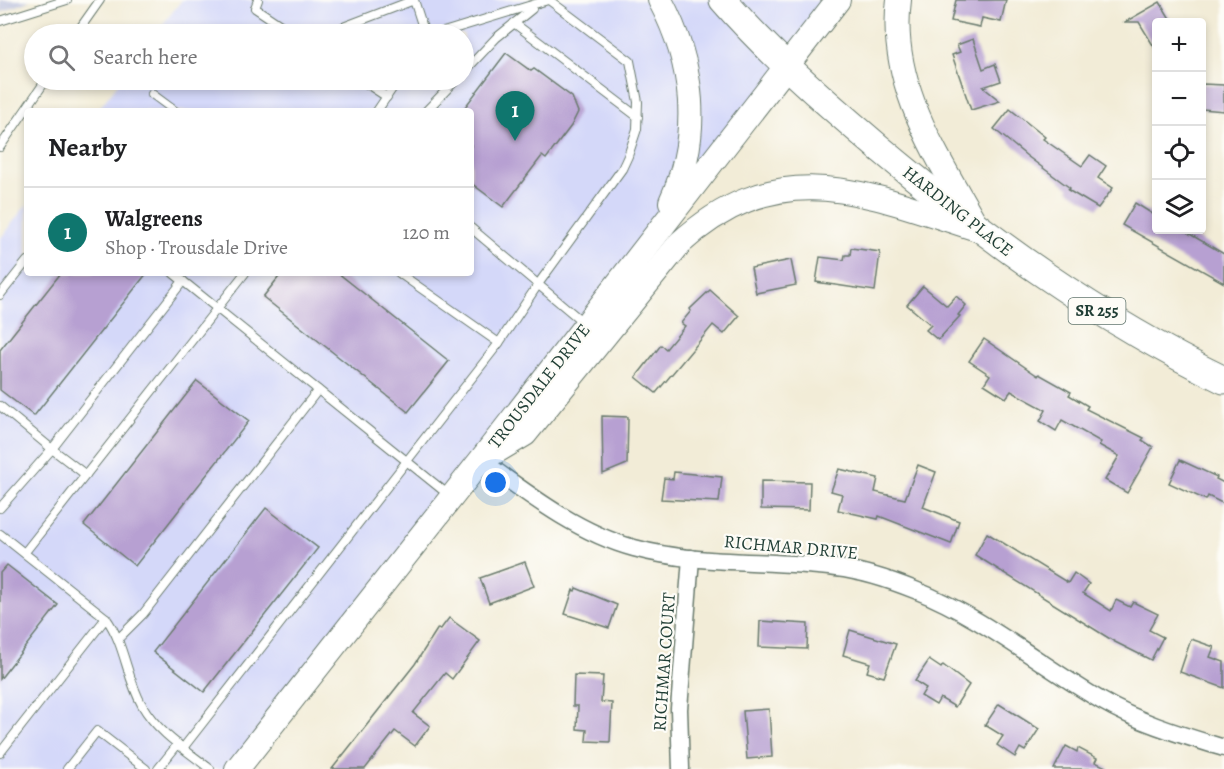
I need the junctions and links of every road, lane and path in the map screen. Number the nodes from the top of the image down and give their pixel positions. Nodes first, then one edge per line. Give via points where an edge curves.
1 (67, 0) edge
2 (100, 0) edge
3 (258, 0) edge
4 (549, 0) edge
5 (660, 0) edge
6 (723, 0) edge
7 (838, 0) edge
8 (899, 0) edge
9 (0, 21) edge
10 (514, 23) junction
11 (83, 24) edge
12 (279, 24) edge
13 (350, 24) edge
14 (421, 24) edge
15 (470, 24) edge
16 (474, 62) edge
17 (787, 64) junction
18 (39, 90) edge
19 (376, 90) edge
20 (392, 90) edge
21 (446, 90) edge
22 (152, 94) dead end
23 (387, 97) junction
24 (27, 108) edge
25 (171, 108) edge
26 (379, 108) edge
27 (429, 108) edge
28 (24, 112) edge
29 (638, 117) junction
30 (0, 147) edge
31 (979, 229) junction
32 (474, 230) edge
33 (654, 239) junction
34 (24, 265) edge
35 (177, 276) edge
36 (243, 276) edge
37 (403, 276) edge
38 (183, 281) junction
39 (539, 283) junction
40 (0, 295) edge
41 (218, 309) junction
42 (586, 326) junction
43 (499, 343) junction
44 (1224, 380) edge
45 (318, 390) junction
46 (0, 406) edge
47 (52, 449) junction
48 (482, 460) junction
49 (408, 462) junction
50 (86, 476) junction
51 (451, 496) junction
52 (0, 508) edge
53 (0, 534) edge
54 (25, 552) junction
55 (691, 558) junction
56 (106, 618) junction
57 (118, 639) junction
58 (181, 746) junction
59 (1224, 748) edge
60 (0, 753) edge
61 (67, 769) edge
62 (146, 769) edge
63 (158, 769) edge
64 (210, 769) edge
65 (237, 769) edge
66 (681, 769) edge

1 - 9 lane
2 - 11 lane
3 - 12 lane via 255,8
4 - 10 lane
4 - 15 lane
4 - 29 lane via 630,61
5 - 33 street via 673,25 686,67 691,129 682,176
6 - 17 main road, HARDING PLACE / SR 255
7 - 17 street, TROUSDALE DRIVE
8 - 31 street via 898,51 906,88 931,143
10 - 16 lane
10 - 29 lane
13 - 14 lane via 414,0
17 - 31 main road, HARDING PLACE / SR 255 via 860,131
17 - 33 street, TROUSDALE DRIVE
18 - 24 lane
19 - 23 lane
20 - 23 lane
21 - 27 lane
22 - 25 lane
23 - 26 lane
28 - 30 lane
29 - 39 lane via 622,169
31 - 44 main road, HARDING PLACE / SR 255 via 1092,308
31 - 48 street via 840,191 780,189 738,202 705,220 680,243 525,434
32 - 39 lane
33 - 42 street, TROUSDALE DRIVE
34 - 40 lane
35 - 38 lane
36 - 41 lane
37 - 43 lane
38 - 41 lane
38 - 47 lane
39 - 42 lane
39 - 43 lane
41 - 45 lane
41 - 50 lane
42 - 48 street, TROUSDALE DRIVE
43 - 49 lane
45 - 49 lane
45 - 57 lane via 143,614
46 - 47 lane
47 - 50 lane
47 - 52 lane
48 - 51 street, TROUSDALE DRIVE
48 - 55 street, RICHMAR DRIVE via 551,508 610,539 633,548
49 - 51 lane
49 - 58 lane
50 - 54 lane
51 - 65 street, TROUSDALE DRIVE
53 - 54 lane
54 - 56 lane
55 - 59 street, RICHMAR DRIVE via 837,568 914,590 954,609 1122,712
55 - 66 street, RICHMAR COURT via 678,709
56 - 57 lane
56 - 60 lane
57 - 58 lane via 141,704 155,724
58 - 63 lane
58 - 64 lane
61 - 62 lane via 97,731

